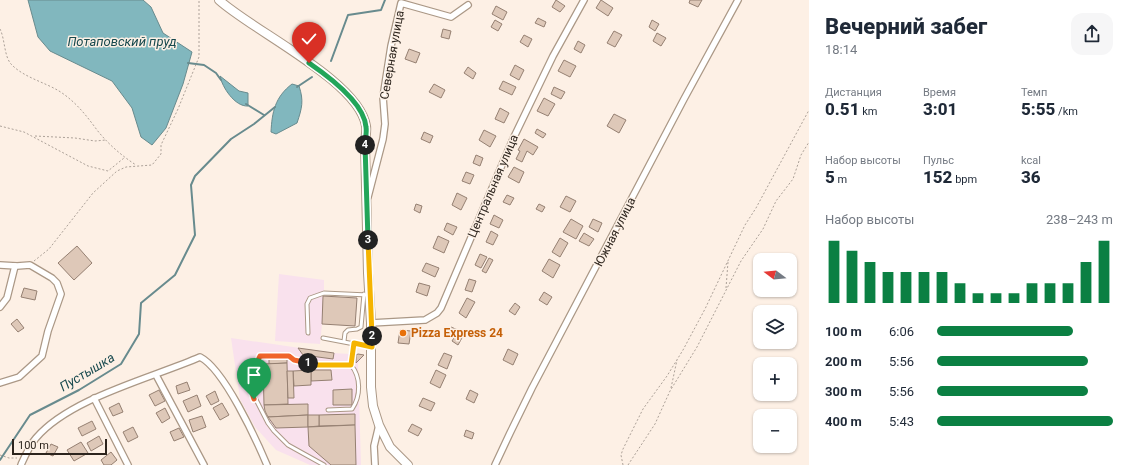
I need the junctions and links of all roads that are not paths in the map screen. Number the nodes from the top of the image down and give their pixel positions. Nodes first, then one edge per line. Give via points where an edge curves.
1 (219, 0) edge
2 (584, 0) edge
3 (738, 0) edge
4 (468, 5) dead end
5 (367, 201) junction
6 (0, 265) edge
7 (14, 266) junction
8 (367, 294) junction
9 (0, 307) edge
10 (371, 323) junction
11 (308, 333) dead end
12 (323, 338) dead end
13 (344, 341) junction
14 (354, 343) junction
15 (372, 347) junction
16 (351, 365) junction
17 (156, 375) junction
18 (0, 383) edge
19 (94, 398) junction
20 (328, 410) dead end
21 (379, 425) junction
22 (21, 465) edge
23 (128, 465) edge
24 (204, 465) edge
25 (267, 465) edge
26 (324, 465) edge
27 (375, 465) edge
28 (408, 465) edge
29 (495, 465) edge

1 - 5 main road via 327,75 353,100 366,126
2 - 10 street, Центральная улица via 553,56 513,139 441,308 425,320
3 - 29 street, Южная улица via 532,388
4 - 5 street, Северная улица via 450,17 401,3 383,97 384,139
5 - 8 main road
6 - 7 street
7 - 9 street via 7,298
7 - 18 street via 30,265 52,278 60,288 60,299 42,356 19,377
8 - 10 main road
8 - 11 lane via 324,293 310,298 307,304
8 - 13 lane via 361,327 348,330
10 - 15 main road
12 - 13 lane
13 - 14 lane
14 - 15 lane
14 - 16 lane
15 - 21 main road via 372,406
16 - 20 lane via 355,370 359,390 357,401 352,409
16 - 26 lane via 317,365 294,360 285,355 260,356 251,380 250,388 254,399 274,432 288,445
17 - 19 street
17 - 24 street
17 - 25 street via 200,357 208,361 229,389 255,436
19 - 22 street via 59,418 36,438
19 - 23 street
21 - 27 street via 374,446
21 - 28 main road via 390,447

